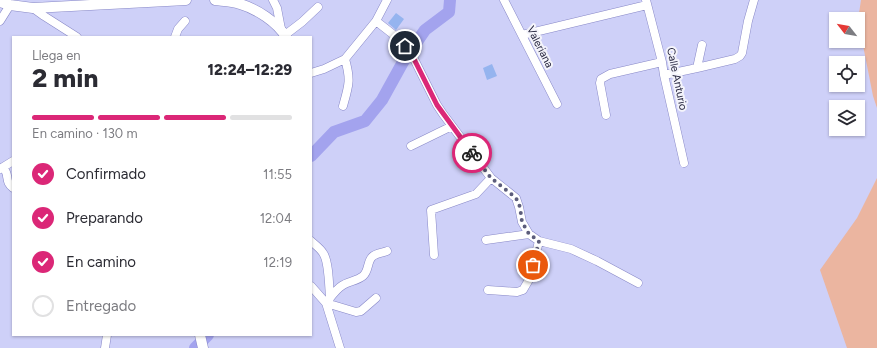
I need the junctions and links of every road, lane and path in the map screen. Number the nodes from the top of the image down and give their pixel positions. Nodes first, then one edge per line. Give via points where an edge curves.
1 (172, 0) edge
2 (186, 0) edge
3 (215, 0) edge
4 (273, 0) edge
5 (387, 0) edge
6 (504, 0) edge
7 (754, 0) edge
8 (0, 2) edge
9 (83, 3) edge
10 (647, 3) edge
11 (10, 5) junction
12 (318, 6) dead end
13 (33, 8) junction
14 (0, 21) edge
15 (376, 21) junction
16 (185, 22) dead end
17 (284, 34) edge
18 (522, 35) junction
19 (74, 36) edge
20 (175, 36) edge
21 (702, 45) dead end
22 (345, 59) junction
23 (662, 62) junction
24 (697, 68) junction
25 (312, 73) edge
26 (664, 75) junction
27 (558, 104) dead end
28 (343, 106) dead end
29 (606, 115) dead end
30 (452, 126) junction
31 (411, 146) dead end
32 (12, 162) edge
33 (684, 163) dead end
34 (2, 168) edge
35 (12, 169) edge
36 (491, 178) junction
37 (12, 187) edge
38 (529, 234) junction
39 (486, 240) dead end
40 (539, 241) junction
41 (312, 242) edge
42 (387, 251) dead end
43 (434, 255) dead end
44 (638, 283) dead end
45 (312, 287) edge
46 (488, 290) dead end
47 (376, 298) dead end
48 (328, 300) junction
49 (107, 336) edge
50 (200, 336) edge
51 (105, 348) edge
52 (203, 348) edge
53 (340, 348) edge

1 - 2 main road
1 - 9 main road
3 - 17 main road via 242,4 270,20
4 - 17 street
5 - 15 street
6 - 18 street, Valeriana
7 - 24 street via 740,56
8 - 11 main road
9 - 13 main road
10 - 18 street
10 - 23 street, Calle Anturio
11 - 13 main road
11 - 14 street
12 - 17 street via 302,22
13 - 19 street
15 - 22 street
15 - 30 street via 400,39 411,53 437,105
16 - 20 street
18 - 27 street, Valeriana
21 - 24 street
22 - 25 street
22 - 28 street via 349,78
23 - 26 street, Calle Anturio
23 - 29 street via 610,74 601,79
24 - 26 street
26 - 33 street, Calle Anturio
30 - 31 street
30 - 36 street
32 - 34 street
34 - 35 street
34 - 37 street
36 - 38 street via 516,198 522,222
36 - 43 street via 476,194 431,210
38 - 39 street
38 - 40 street
40 - 44 street via 571,249
40 - 46 street via 530,278 523,290
41 - 48 street via 325,258
42 - 48 street via 374,255 361,278 343,284
45 - 48 street
47 - 48 street via 361,311 356,312
48 - 53 street
49 - 51 street
50 - 52 main road

